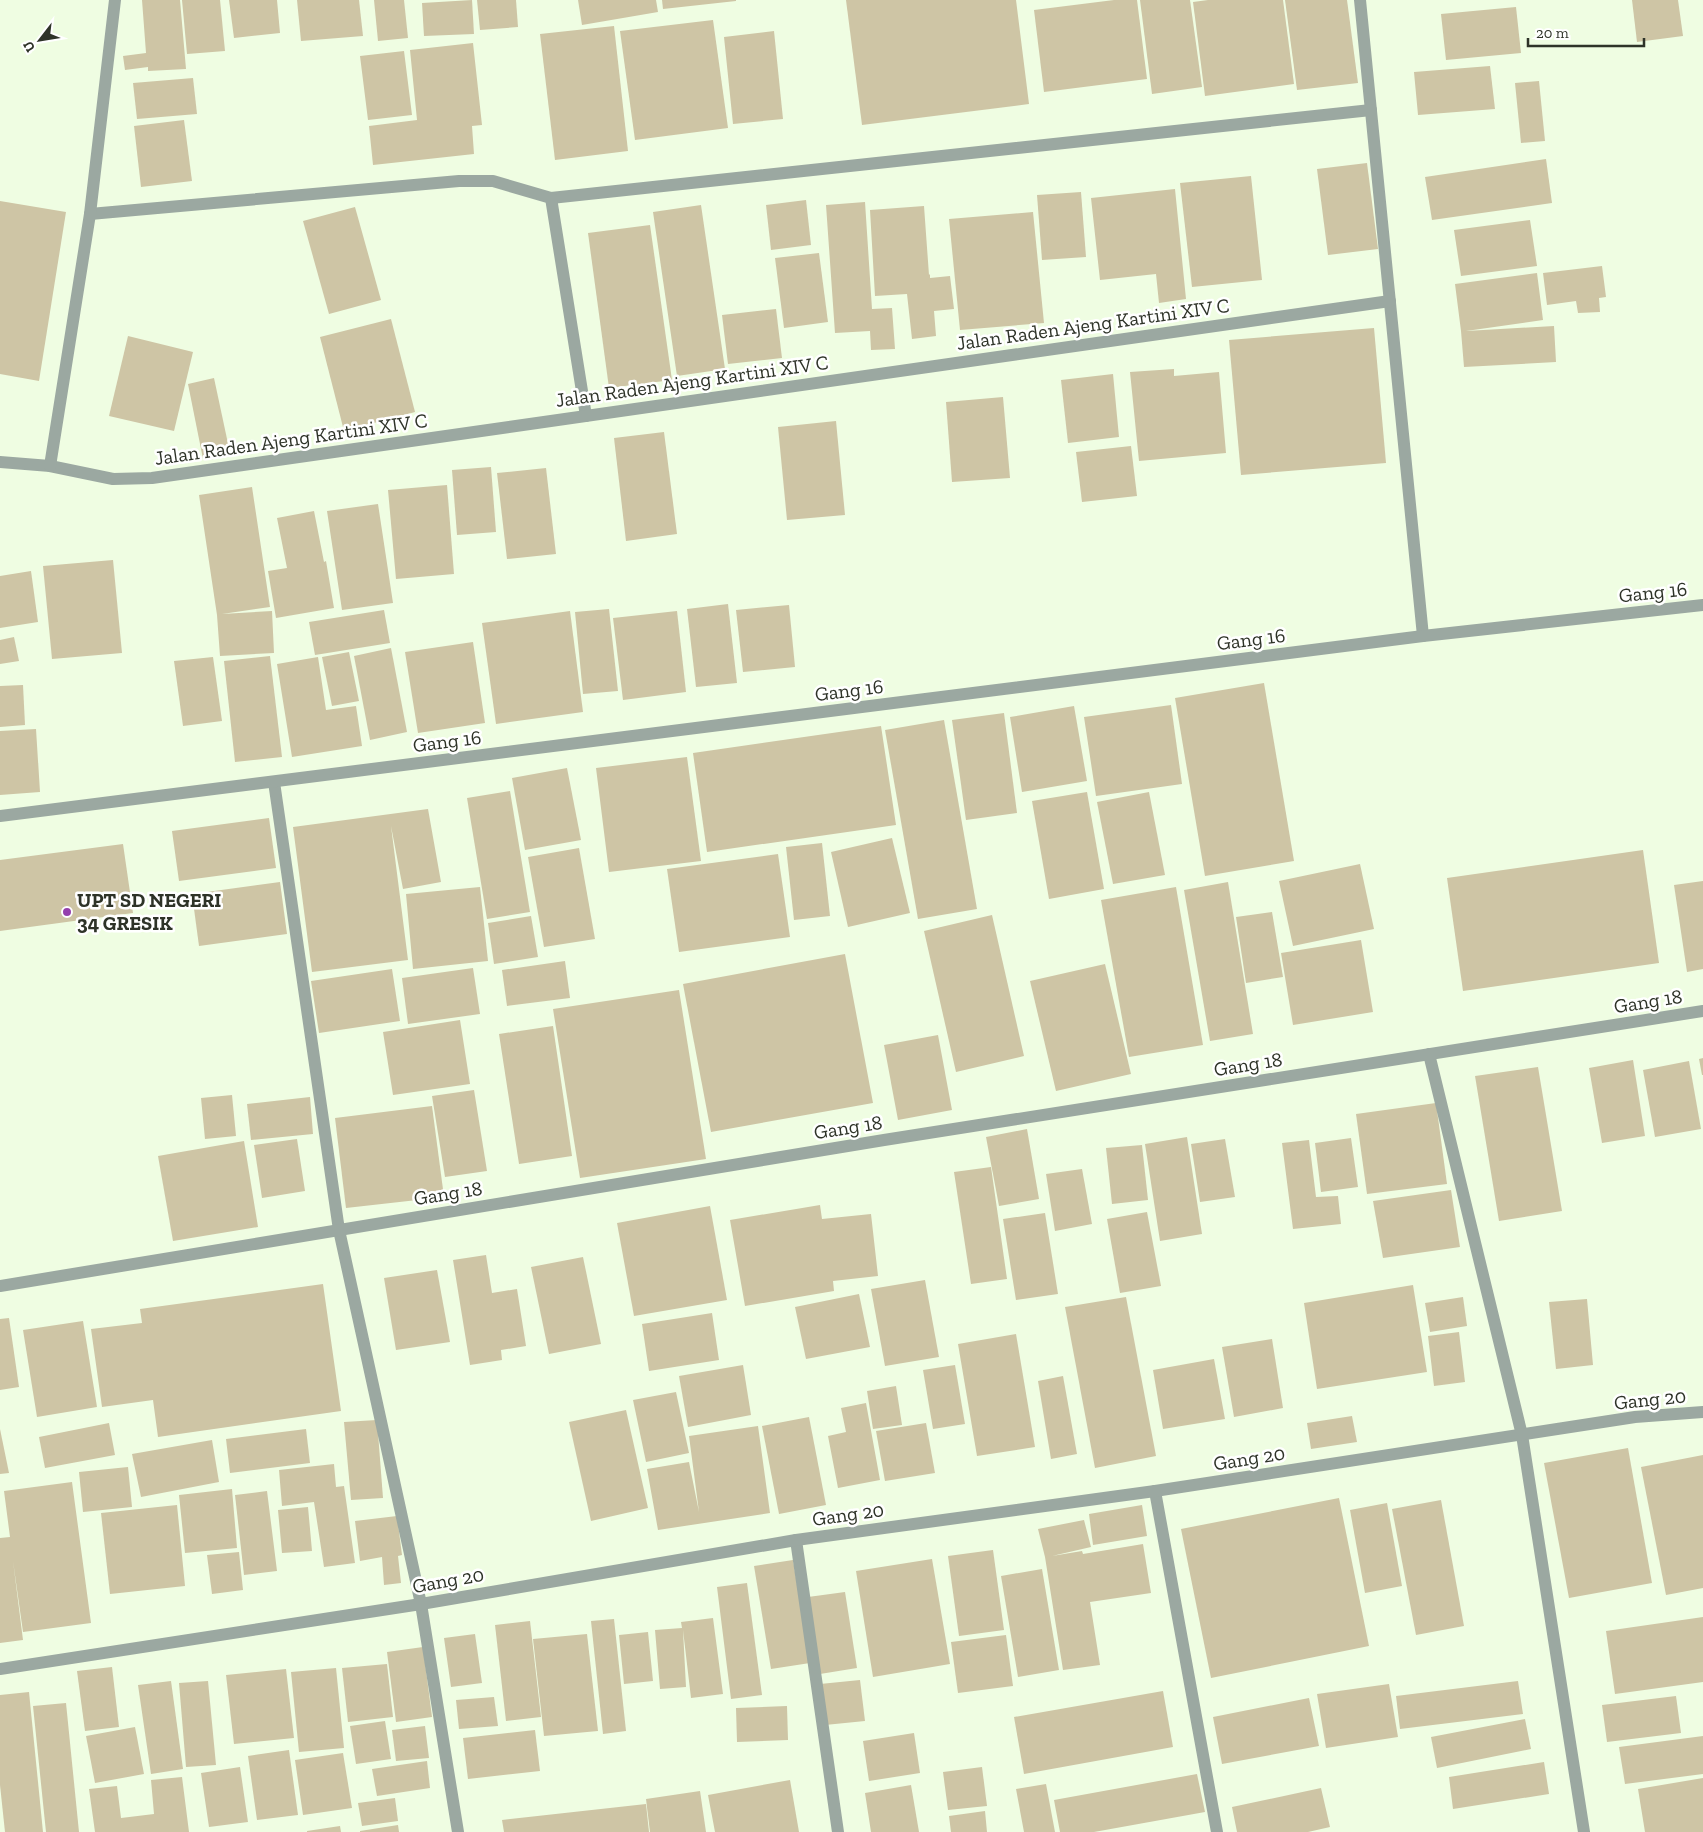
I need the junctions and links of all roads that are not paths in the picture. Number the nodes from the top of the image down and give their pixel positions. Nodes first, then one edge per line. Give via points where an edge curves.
1 (115, 0) edge
2 (1360, 0) edge
3 (1371, 110) junction
4 (551, 198) junction
5 (90, 214) junction
6 (1390, 301) junction
7 (586, 416) junction
8 (0, 462) edge
9 (50, 466) junction
10 (1703, 605) edge
11 (1423, 636) junction
12 (274, 782) junction
13 (0, 816) edge
14 (1703, 1011) edge
15 (1429, 1054) junction
16 (339, 1230) junction
17 (0, 1286) edge
18 (1703, 1412) edge
19 (1522, 1435) junction
20 (1155, 1491) junction
21 (796, 1540) junction
22 (421, 1604) junction
23 (0, 1669) edge
24 (458, 1832) edge
25 (838, 1832) edge
26 (1217, 1832) edge
27 (1584, 1832) edge

1 - 5 street
2 - 3 street
3 - 4 street
3 - 6 street
4 - 5 street via 493,181 459,181
4 - 7 street
5 - 9 street
6 - 7 street, Jalan Raden Ajeng Kartini XIV C
6 - 11 street
7 - 9 street, Jalan Raden Ajeng Kartini XIV C via 152,478 113,479
8 - 9 street, Jalan Raden Ajeng Kartini XIV C
10 - 11 street, Gang 16
11 - 12 street, Gang 16
12 - 13 street, Gang 16
12 - 16 street
14 - 15 street, Gang 18
15 - 16 street, Gang 18
15 - 19 street
16 - 17 street, Gang 18
16 - 22 street
18 - 19 street, Gang 20 via 1635,1417
19 - 20 street, Gang 20
19 - 27 street
20 - 21 street, Gang 20
20 - 26 street
21 - 22 street, Gang 20
21 - 25 street
22 - 23 street, Gang 20
22 - 24 street

